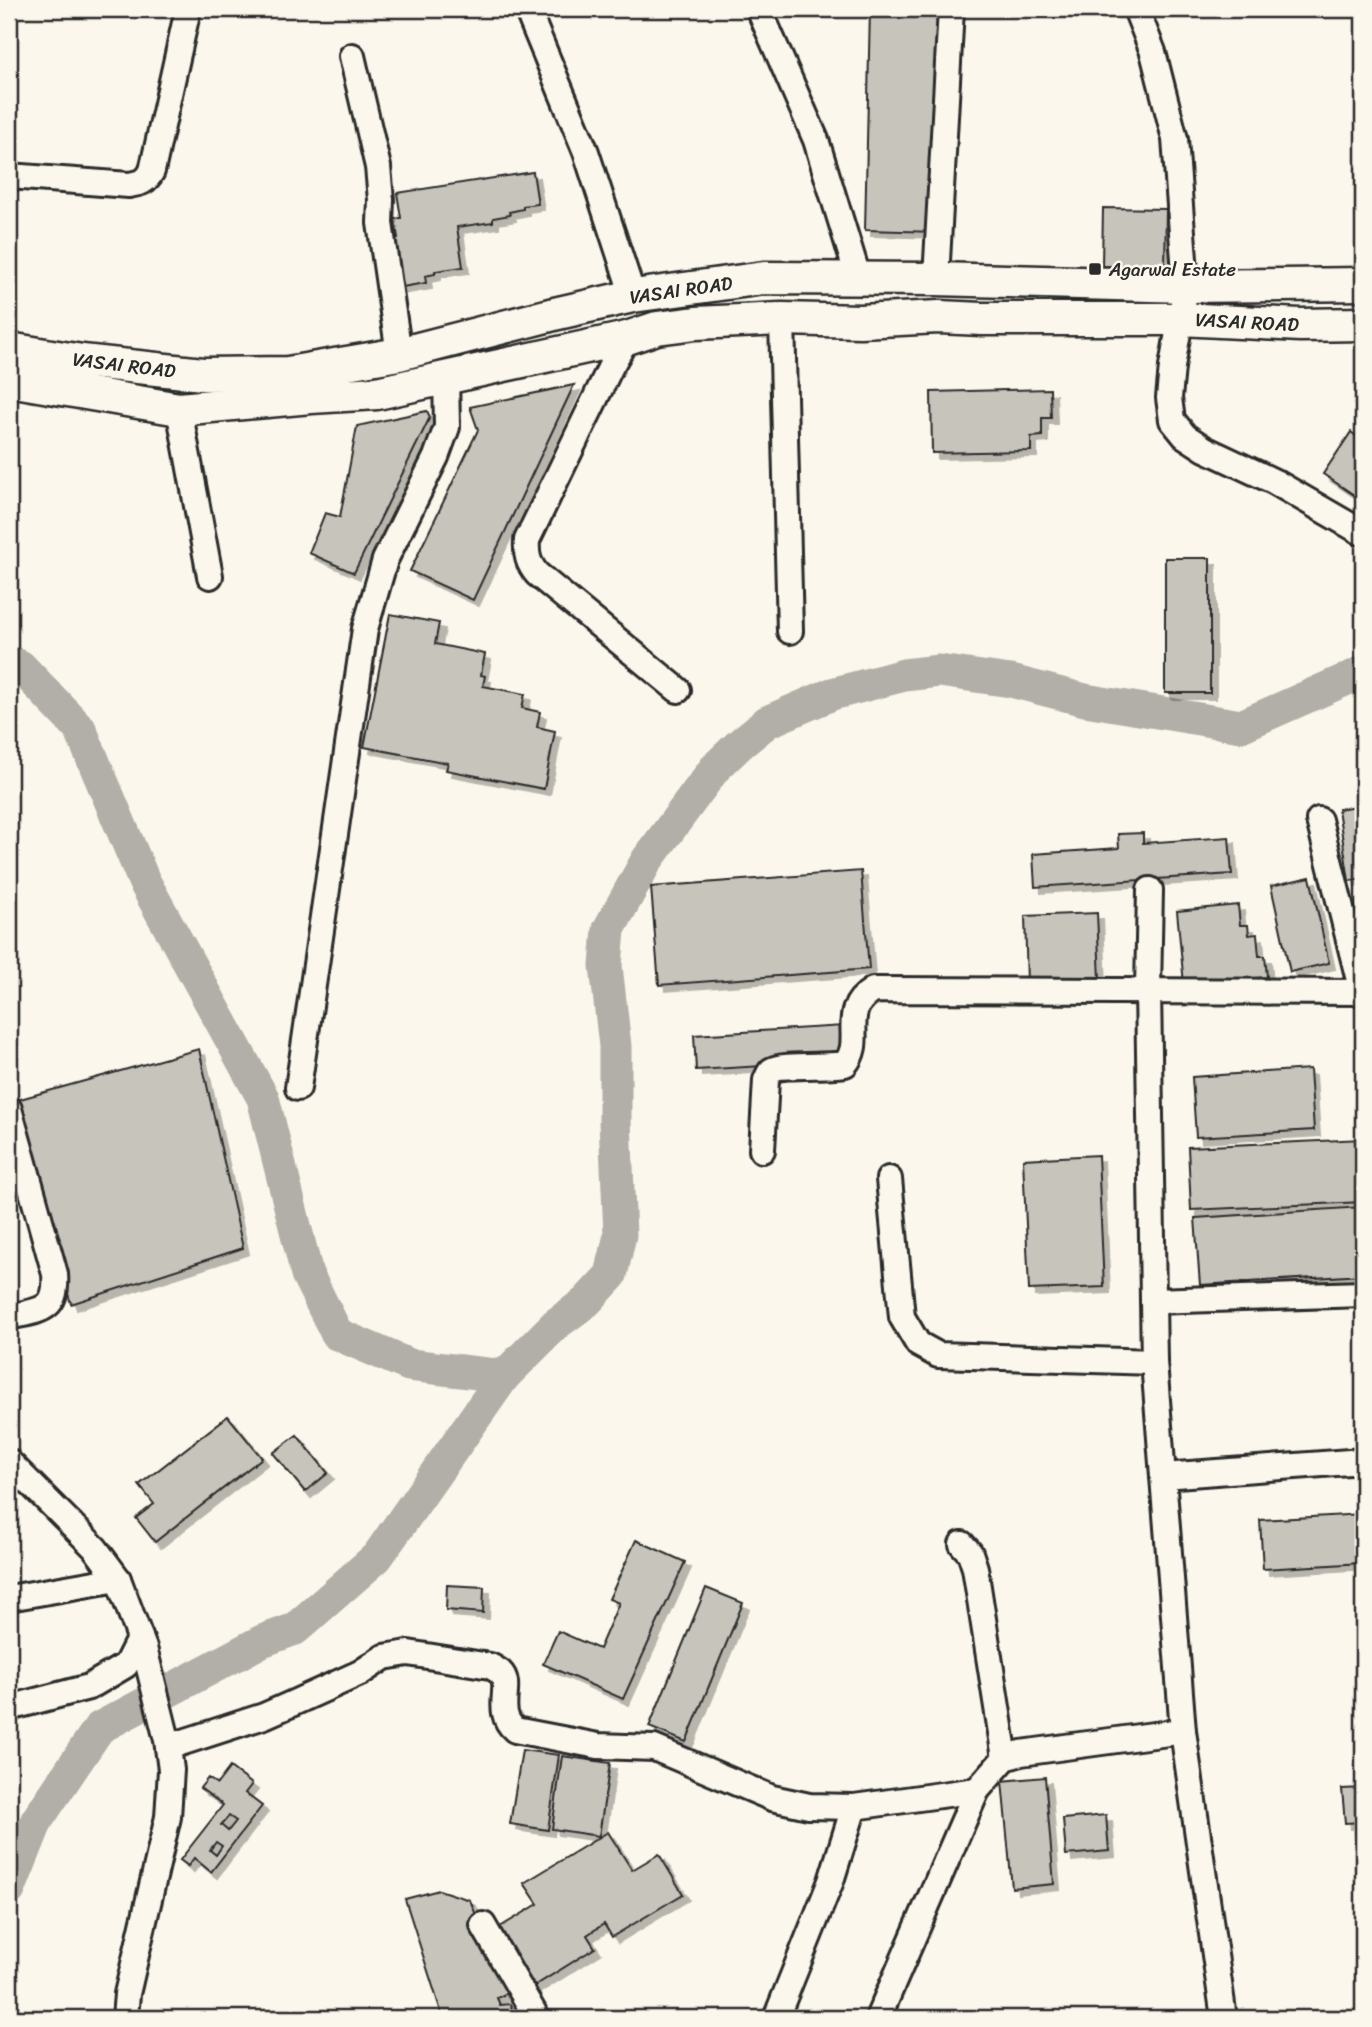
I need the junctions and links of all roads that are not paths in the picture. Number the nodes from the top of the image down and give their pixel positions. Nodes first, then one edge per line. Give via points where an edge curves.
1 (188, 9) edge
2 (527, 9) edge
3 (759, 9) edge
4 (951, 9) edge
5 (1136, 9) edge
6 (352, 56) dead end
7 (9, 176) edge
8 (936, 279) junction
9 (859, 280) junction
10 (1363, 284) edge
11 (1186, 286) junction
12 (634, 296) junction
13 (1180, 318) junction
14 (782, 319) junction
15 (1363, 324) edge
16 (628, 338) junction
17 (9, 349) edge
18 (399, 354) junction
19 (446, 376) junction
20 (9, 380) edge
21 (179, 409) junction
22 (1363, 533) edge
23 (210, 576) dead end
24 (790, 631) dead end
25 (678, 690) dead end
26 (1319, 820) dead end
27 (1150, 891) dead end
28 (1148, 990) junction
29 (1363, 992) edge
30 (298, 1088) dead end
31 (9, 1109) edge
32 (762, 1150) dead end
33 (889, 1179) dead end
34 (1363, 1294) edge
35 (1153, 1301) junction
36 (9, 1317) edge
37 (1154, 1362) junction
38 (1363, 1461) edge
39 (9, 1462) edge
40 (1163, 1476) junction
41 (962, 1545) dead end
42 (118, 1580) junction
43 (9, 1598) edge
44 (142, 1642) junction
45 (9, 1708) edge
46 (1183, 1731) junction
47 (168, 1743) junction
48 (1005, 1758) junction
49 (977, 1790) junction
50 (854, 1807) junction
51 (483, 1925) dead end
52 (125, 2018) edge
53 (537, 2018) edge
54 (776, 2018) edge
55 (878, 2018) edge
56 (1224, 2018) edge

1 - 7 street via 147,180 129,185
2 - 12 street via 586,152
3 - 9 street via 816,140
4 - 8 street
5 - 11 street via 1153,52 1175,139
6 - 18 street via 378,167 380,223
8 - 9 main road, VASAI ROAD
8 - 11 main road, VASAI ROAD
9 - 12 main road, VASAI ROAD via 764,278
10 - 11 main road, VASAI ROAD
11 - 13 street
12 - 18 main road, VASAI ROAD
13 - 14 main road, VASAI ROAD
13 - 15 main road, VASAI ROAD
13 - 22 street via 1169,398 1172,420 1185,436
14 - 16 main road, VASAI ROAD via 696,323 657,328
14 - 24 street
16 - 19 main road, VASAI ROAD
16 - 25 street via 527,540 526,554 537,574
17 - 18 main road, VASAI ROAD via 216,374 288,373
19 - 21 main road, VASAI ROAD via 377,393
19 - 30 street via 447,427 385,560 365,629
20 - 21 main road, VASAI ROAD
21 - 23 street
26 - 29 street
27 - 28 street
28 - 29 street
28 - 32 street via 873,990 855,1008 851,1057 845,1065 772,1070 766,1080
28 - 35 street
31 - 36 street via 56,1289 43,1310
33 - 37 street via 902,1317 918,1344 938,1355
34 - 35 street
35 - 37 street
37 - 40 street
38 - 40 street
39 - 42 street via 94,1548
40 - 46 street
41 - 48 street via 975,1568
42 - 43 street
42 - 44 street
44 - 45 street via 126,1665 89,1687
44 - 47 street
46 - 48 street
46 - 56 street
47 - 50 street via 264,1716 360,1673 384,1657 408,1653 500,1672 505,1679 504,1711 515,1730 598,1746 654,1748 772,1798 809,1806
47 - 52 street via 168,1817
48 - 49 street
49 - 50 street
49 - 55 street
50 - 54 street via 831,1881
51 - 53 street

